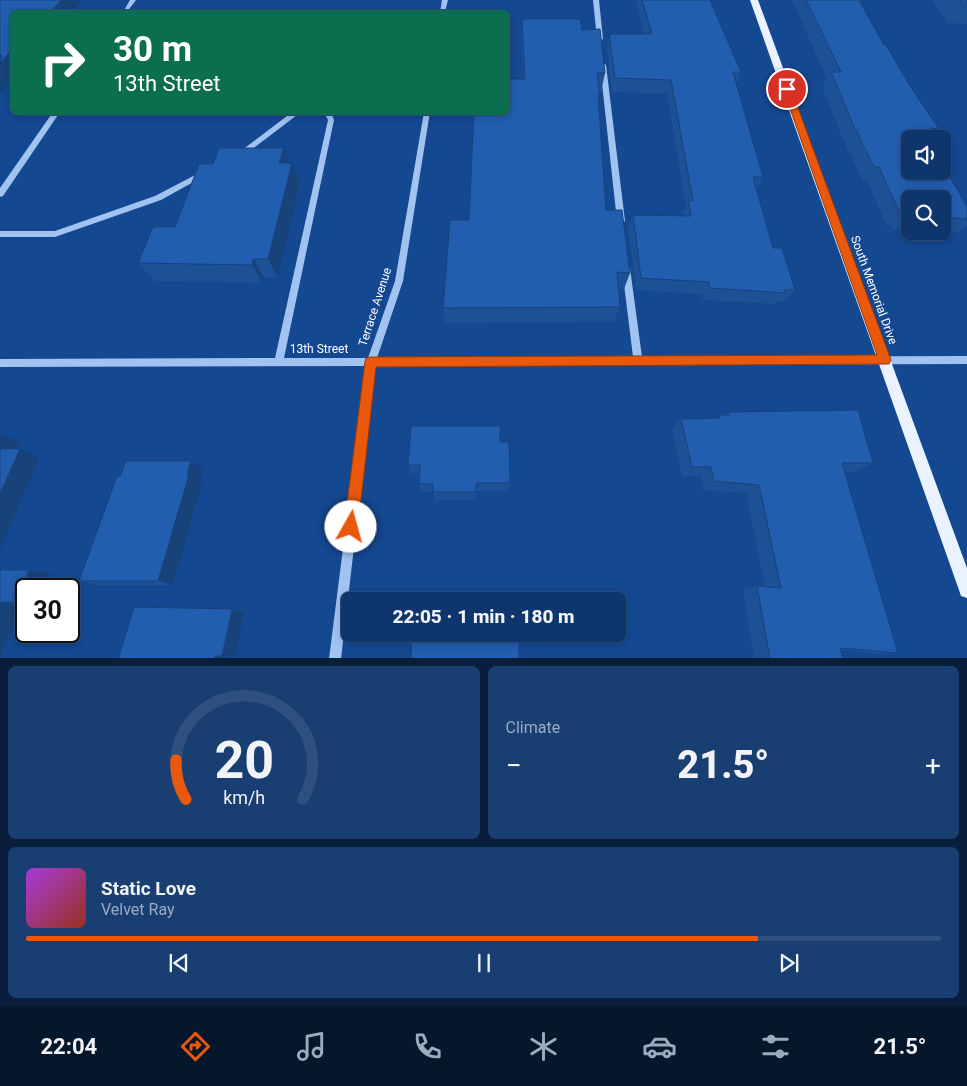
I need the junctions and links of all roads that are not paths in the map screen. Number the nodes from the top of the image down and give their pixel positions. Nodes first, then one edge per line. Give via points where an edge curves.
1 (596, 0) edge
2 (754, 0) edge
3 (601, 49) edge
4 (602, 59) edge
5 (54, 115) edge
6 (292, 115) edge
7 (328, 115) edge
8 (427, 115) edge
9 (230, 162) edge
10 (207, 173) edge
11 (0, 194) edge
12 (622, 226) edge
13 (0, 234) edge
14 (625, 256) edge
15 (885, 360) junction
16 (967, 360) edge
17 (638, 361) junction
18 (279, 362) junction
19 (371, 362) junction
20 (0, 363) edge
21 (967, 590) edge
22 (335, 658) edge

1 - 3 street
2 - 15 main road, South Memorial Drive
4 - 12 street
5 - 11 street
6 - 9 street
7 - 18 street via 331,120
8 - 19 street, Terrace Avenue via 399,281
10 - 13 street via 158,198 55,234
14 - 17 street
15 - 16 street, 13th Street
15 - 17 street, 13th Street
15 - 21 main road, South Memorial Drive
17 - 19 street, 13th Street
18 - 19 street, 13th Street
18 - 20 street, 13th Street
19 - 22 street, Terrace Avenue

